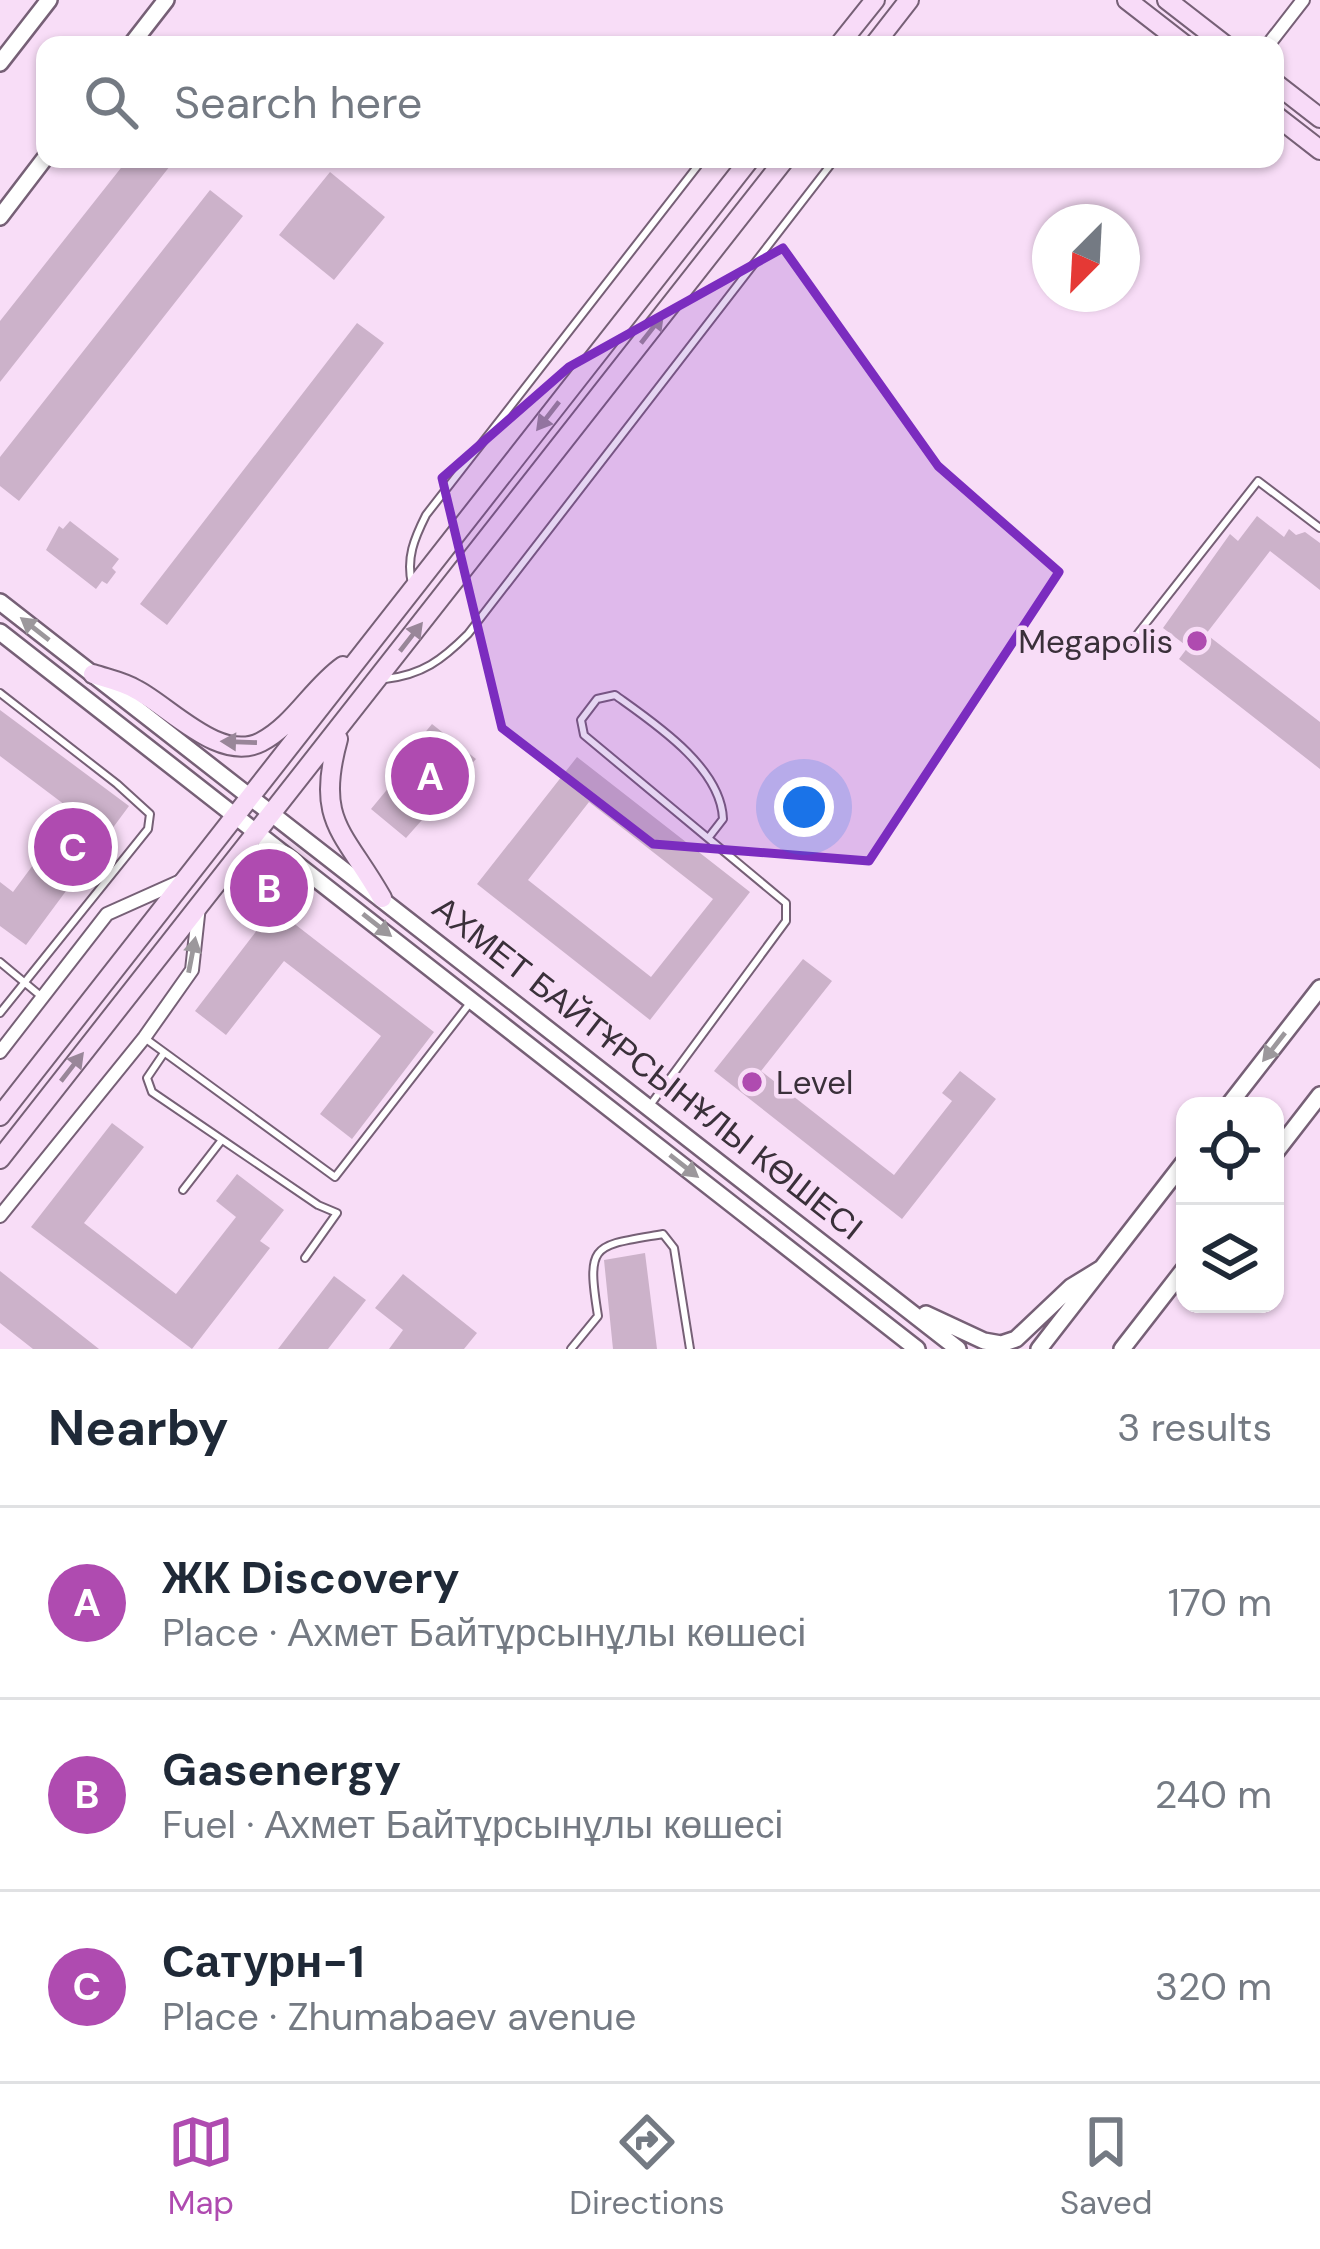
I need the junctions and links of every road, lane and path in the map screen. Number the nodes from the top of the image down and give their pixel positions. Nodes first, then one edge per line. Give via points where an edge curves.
1 (49, 0) edge
2 (166, 0) edge
3 (874, 0) edge
4 (1127, 0) edge
5 (1168, 0) edge
6 (1303, 0) edge
7 (909, 2) edge
8 (138, 36) edge
9 (846, 36) edge
10 (881, 36) edge
11 (1173, 36) edge
12 (1214, 36) edge
13 (1275, 36) edge
14 (0, 63) edge
15 (1284, 90) edge
16 (1320, 118) edge
17 (1284, 122) edge
18 (1320, 150) edge
19 (37, 168) edge
20 (696, 168) edge
21 (743, 168) edge
22 (777, 168) edge
23 (828, 168) edge
24 (0, 217) edge
25 (1320, 528) edge
26 (412, 589) junction
27 (0, 602) edge
28 (1, 636) edge
29 (1132, 641) dead end
30 (362, 653) junction
31 (93, 674) junction
32 (378, 680) junction
33 (0, 693) edge
34 (341, 726) junction
35 (250, 796) junction
36 (274, 813) junction
37 (236, 814) junction
38 (260, 832) junction
39 (709, 837) junction
40 (184, 880) junction
41 (382, 898) junction
42 (200, 904) junction
43 (0, 962) edge
44 (22, 981) junction
45 (1320, 988) edge
46 (42, 997) junction
47 (472, 1000) junction
48 (0, 1013) edge
49 (144, 1038) junction
50 (0, 1052) edge
51 (165, 1053) junction
52 (1320, 1095) edge
53 (1235, 1097) edge
54 (649, 1106) junction
55 (0, 1116) edge
56 (222, 1140) junction
57 (1284, 1141) edge
58 (0, 1159) edge
59 (1176, 1173) edge
60 (183, 1190) dead end
61 (0, 1216) edge
62 (305, 1258) dead end
63 (1102, 1268) junction
64 (1176, 1280) edge
65 (891, 1297) junction
66 (571, 1349) edge
67 (690, 1349) edge
68 (917, 1349) edge
69 (958, 1349) edge
70 (1039, 1349) edge
71 (1122, 1349) edge

1 - 14 street
2 - 8 street
3 - 9 main road
4 - 11 main road
5 - 12 main road
6 - 13 street
7 - 10 main road
15 - 16 main road
17 - 18 main road
19 - 24 street
20 - 26 lane via 426,515 413,540
21 -> 26 main road
32 -> 22 main road
23 - 32 lane via 468,634 438,663
25 - 29 lane via 1258,481
26 - 30 main road
31 -> 27 street, АХМЕТ БАЙТҰРСЫНҰЛЫ КӨШЕСІ
28 - 37 street, АХМЕТ БАЙТҰРСЫНҰЛЫ КӨШЕСІ
30 -> 31 main road via 324,679 280,728 241,748 131,686
30 - 35 main road
31 - 35 street, АХМЕТ БАЙТҰРСЫНҰЛЫ КӨШЕСІ
32 - 34 main road
33 - 44 lane via 150,814 148,829
34 - 36 main road
34 - 41 main road via 328,776 330,815
35 - 36 street, АХМЕТ БАЙТҰРСЫНҰЛЫ КӨШЕСІ
35 - 37 main road
36 - 38 main road
36 - 41 street, АХМЕТ БАЙТҰРСЫНҰЛЫ КӨШЕСІ
37 - 38 street, АХМЕТ БАЙТҰРСЫНҰЛЫ КӨШЕСІ
37 - 40 main road
38 - 42 main road
38 -> 47 street, АХМЕТ БАЙТҰРСЫНҰЛЫ КӨШЕСІ
39 - 39 lane via 584,736 581,720 597,700 615,695 706,769 723,808
39 - 54 lane via 786,903 787,921
40 - 46 street via 106,914
40 - 55 main road
41 - 54 street, АХМЕТ БАЙТҰРСЫНҰЛЫ КӨШЕСІ
49 -> 42 street via 192,970
58 -> 42 main road
43 - 44 lane
44 - 46 lane
44 - 48 lane
45 -> 53 street
46 - 50 street
47 - 51 lane via 335,1177
47 -> 68 street, АХМЕТ БАЙТҰРСЫНҰЛЫ КӨШЕСІ
49 - 51 lane
49 - 61 street
51 - 56 lane via 147,1078 152,1092
52 - 57 street
54 - 65 street, АХМЕТ БАЙТҰРСЫНҰЛЫ КӨШЕСІ
56 - 60 lane
56 - 62 lane via 337,1213
59 - 63 street
63 - 65 street via 1001,1344
63 - 70 street
64 - 71 street
65 - 69 street, АХМЕТ БАЙТҰРСЫНҰЛЫ КӨШЕСІ
66 - 67 lane via 598,1316 597,1252 663,1234 674,1248

